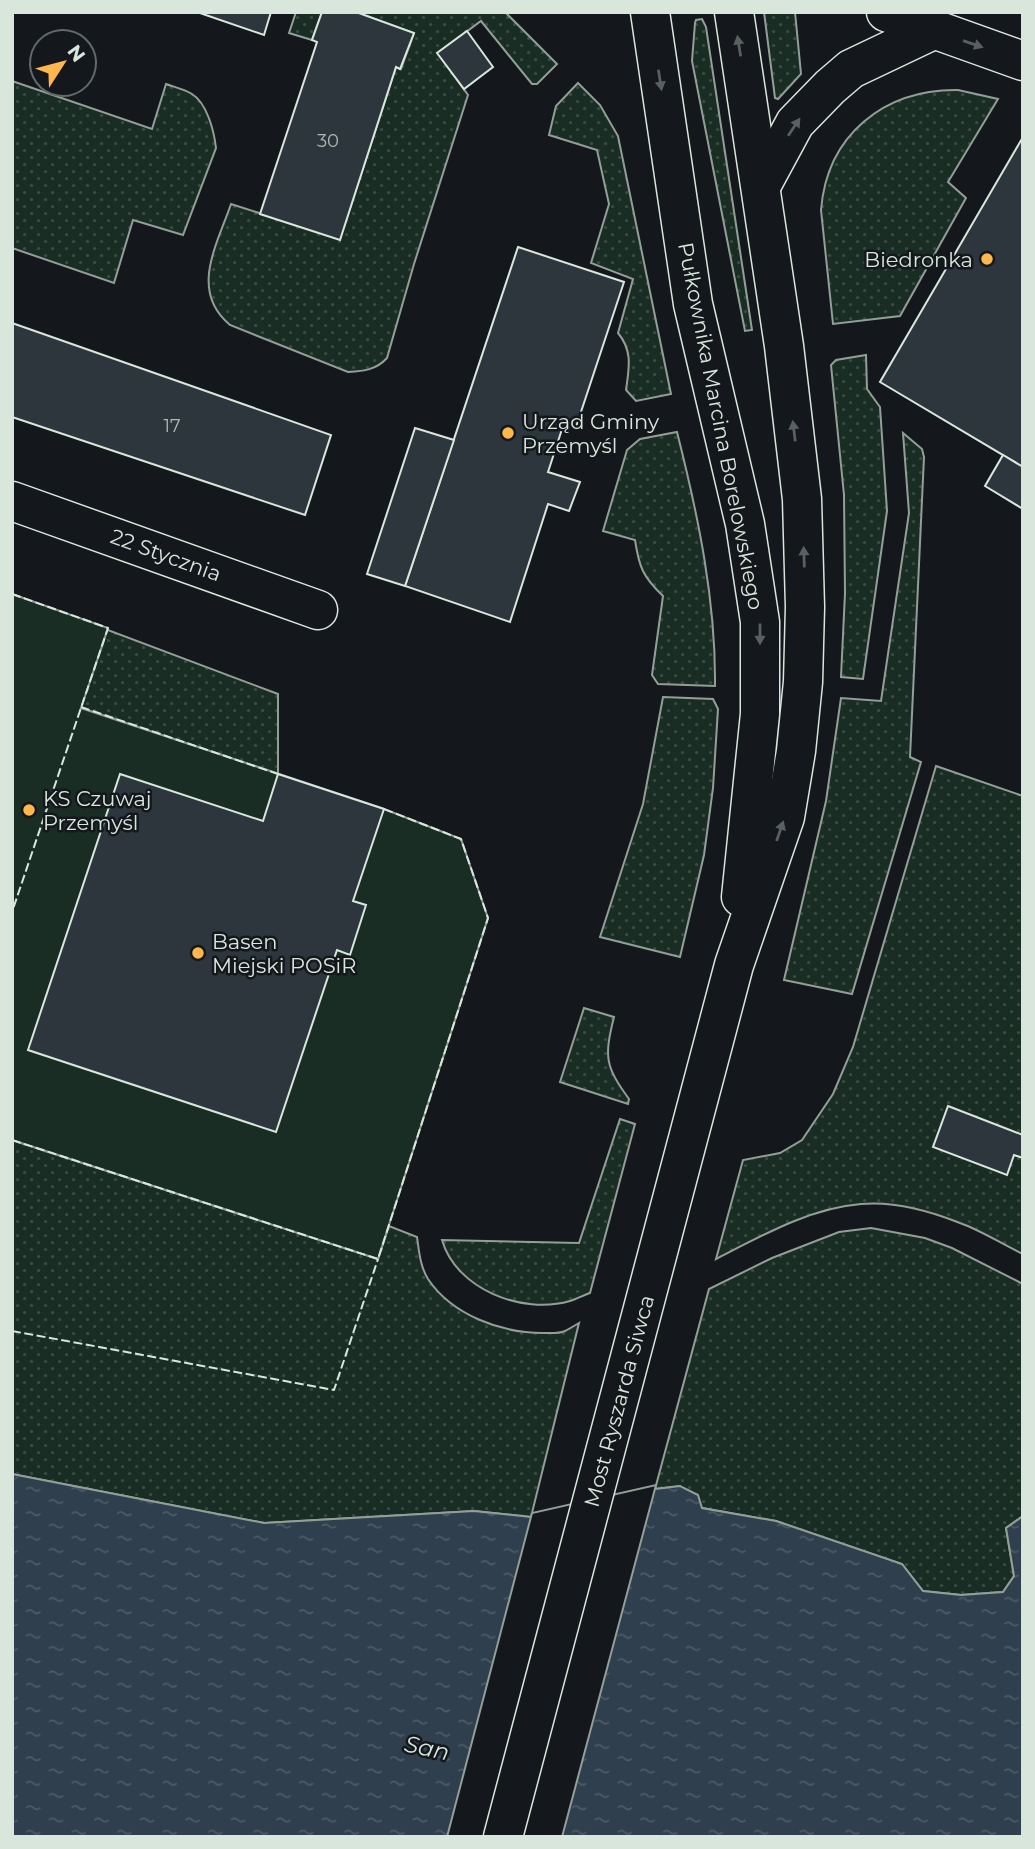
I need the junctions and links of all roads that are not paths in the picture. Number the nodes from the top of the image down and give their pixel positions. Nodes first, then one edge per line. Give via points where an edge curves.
1 (650, 12) edge
2 (734, 12) edge
3 (886, 12) edge
4 (933, 30) junction
5 (1023, 61) edge
6 (761, 187) junction
7 (12, 502) edge
8 (318, 610) dead end
9 (734, 965) junction
10 (503, 1837) edge

1 -> 9 main road, Pułkownika Marcina Borelowskiego via 693,304 745,524 760,622 760,714
6 -> 2 main road
3 - 4 main road
4 -> 5 main road
6 -> 4 main road via 795,123 830,87 851,69
9 -> 6 main road via 785,817 803,682 802,499
7 - 8 main road, 22 Stycznia
9 - 10 main road, Most Ryszarda Siwca

